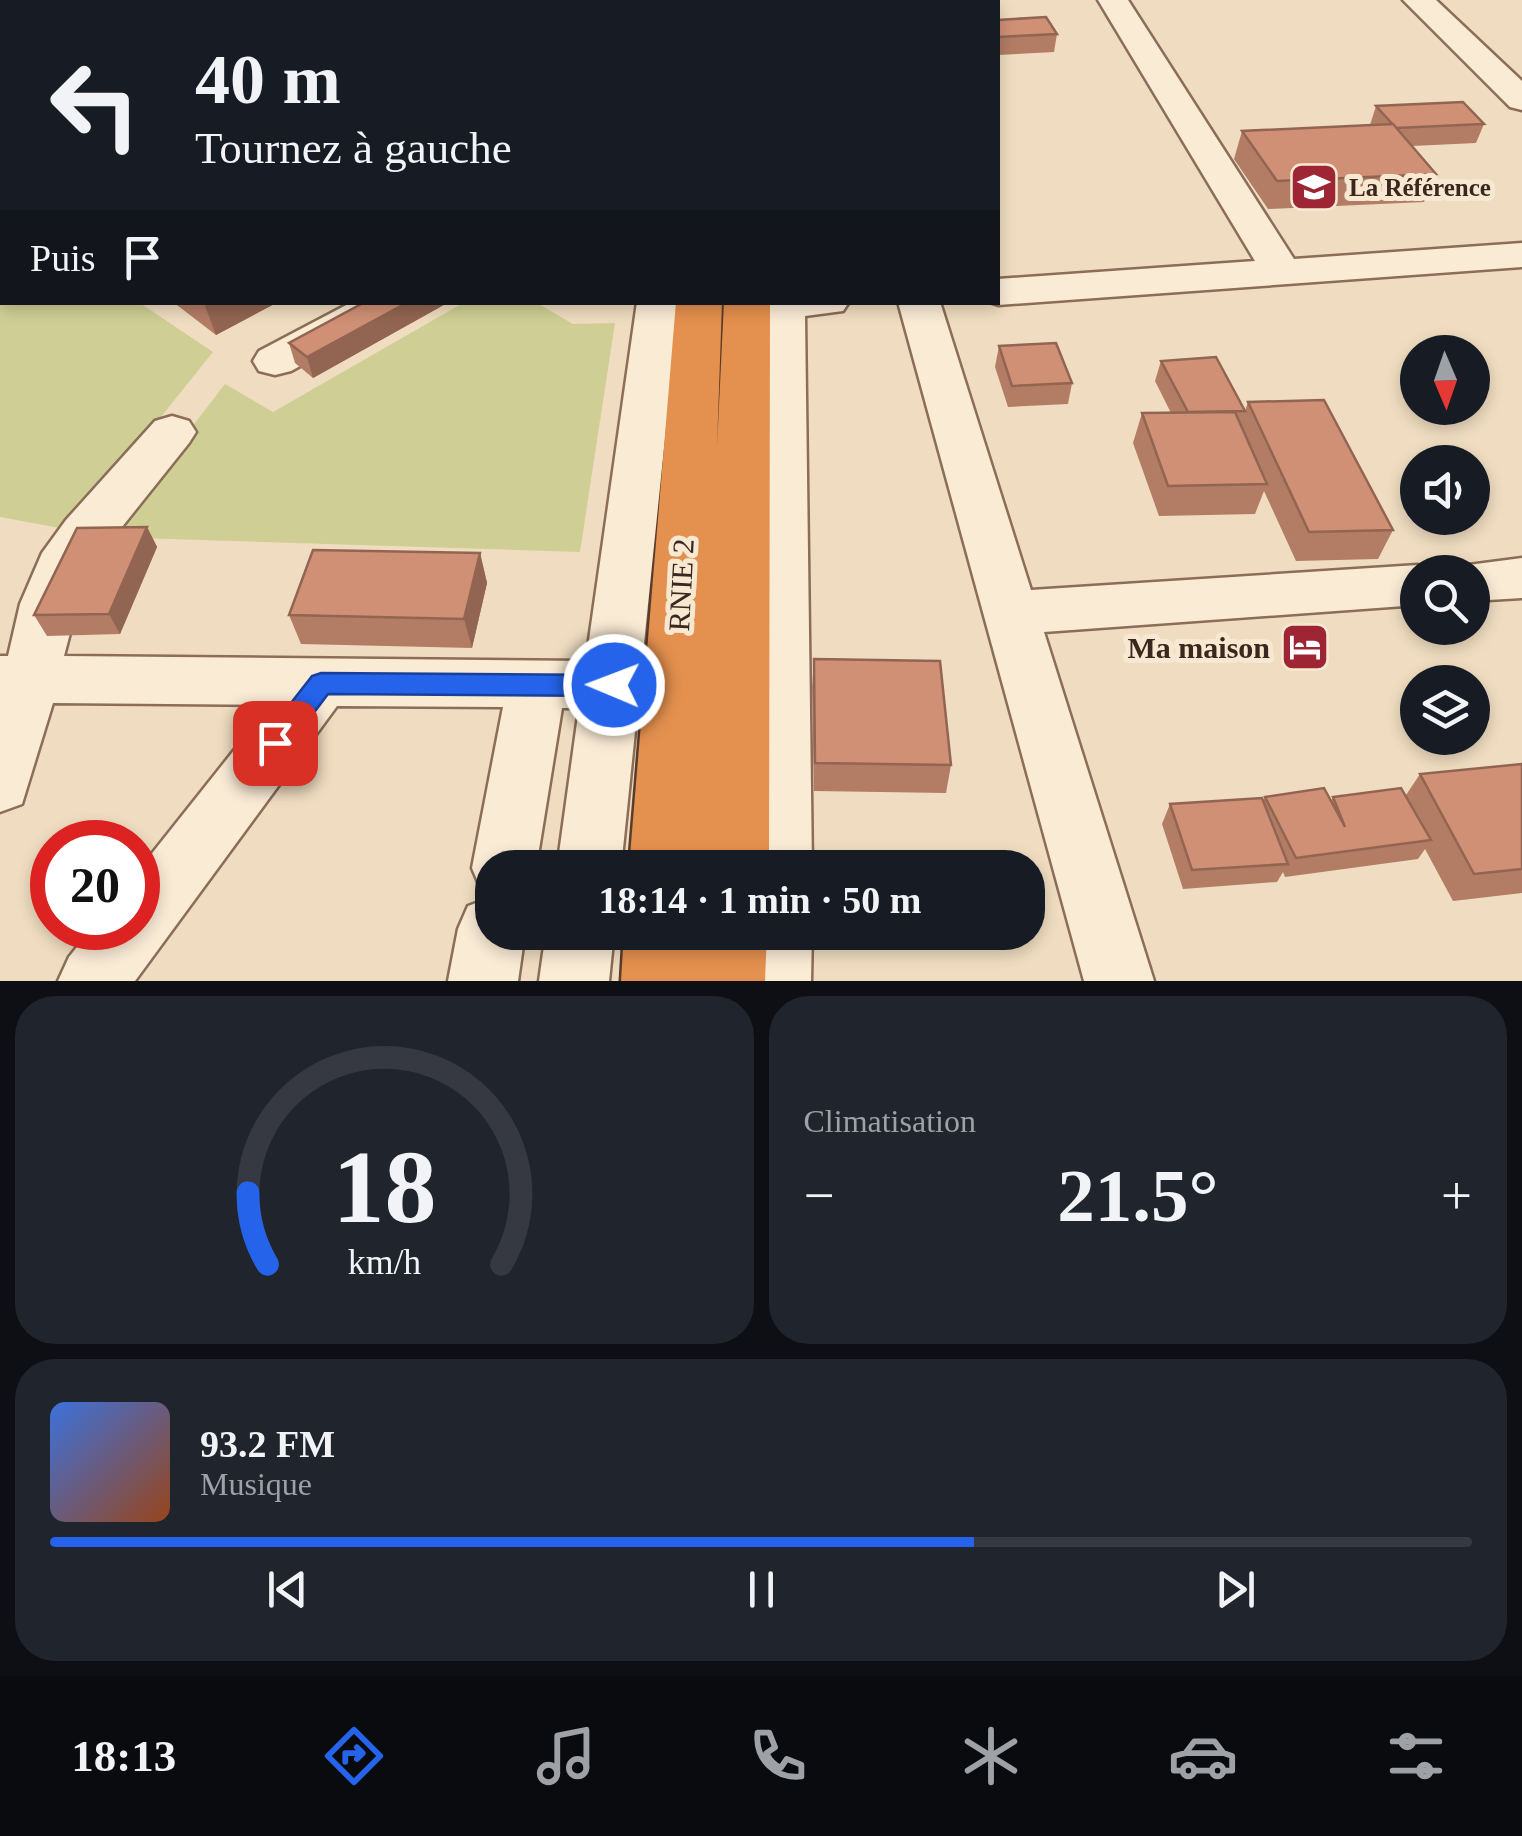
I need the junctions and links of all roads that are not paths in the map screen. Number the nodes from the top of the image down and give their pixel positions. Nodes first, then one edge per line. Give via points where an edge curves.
1 (1113, 0) edge
2 (1418, 0) edge
3 (1522, 100) edge
4 (1522, 256) edge
5 (1281, 271) junction
6 (1000, 292) edge
7 (379, 305) edge
8 (658, 305) edge
9 (764, 305) edge
10 (764, 305) edge
11 (764, 305) edge
12 (920, 305) edge
13 (275, 361) dead end
14 (172, 432) dead end
15 (1522, 578) edge
16 (1490, 581) edge
17 (1400, 586) edge
18 (1010, 613) junction
19 (16, 679) edge
20 (321, 683) junction
21 (537, 683) junction
22 (614, 685) junction
23 (0, 785) edge
24 (507, 850) edge
25 (591, 850) edge
26 (668, 850) edge
27 (734, 850) edge
28 (779, 850) edge
29 (160, 894) edge
30 (117, 950) edge
31 (488, 950) edge
32 (578, 950) edge
33 (661, 950) edge
34 (729, 950) edge
35 (777, 950) edge
36 (93, 981) edge
37 (483, 981) edge
38 (574, 981) edge
39 (659, 981) edge
40 (728, 981) edge
41 (776, 981) edge
42 (1118, 981) edge

1 - 5 street
2 - 3 street
4 - 5 street
5 - 6 street
7 - 13 street
8 - 22 street
9 - 26 highway, RNIE 2 / RNIE 2
10 - 27 highway, RNIE 2 / RNIE 2
11 - 28 street
12 - 18 street
14 - 19 street via 60,567
15 - 16 street
17 - 18 street
18 - 42 street
19 - 20 street
19 - 23 street
20 - 21 street
20 - 29 street
21 - 22 street
21 - 24 street
22 - 25 street
30 - 36 street
31 - 37 street
32 - 38 street
33 - 39 highway
34 - 40 highway
35 - 41 street

